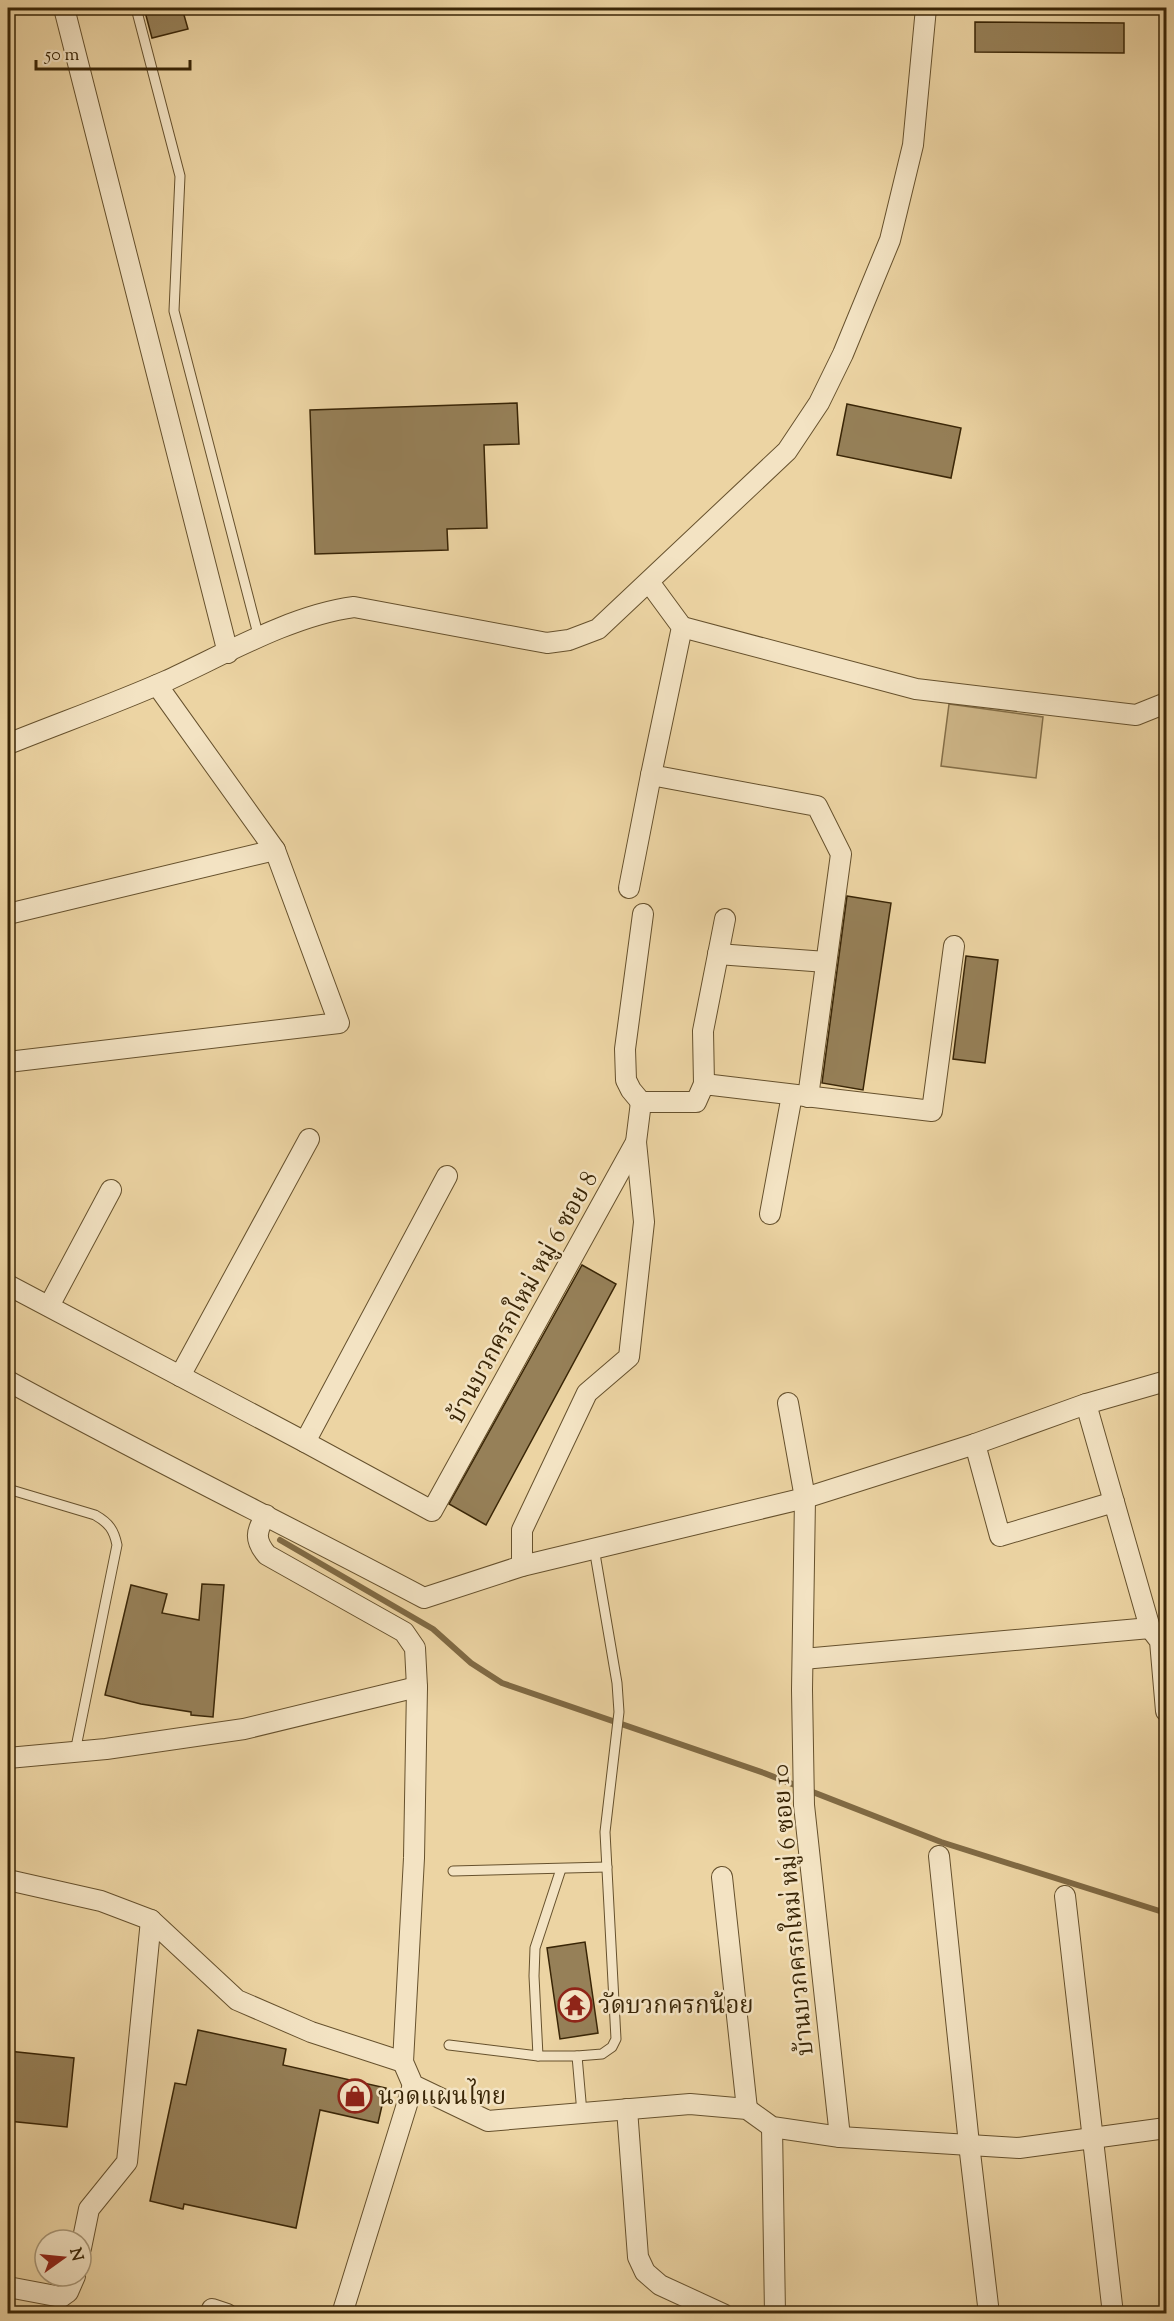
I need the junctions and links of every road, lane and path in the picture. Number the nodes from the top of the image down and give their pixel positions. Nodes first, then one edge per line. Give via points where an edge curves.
1 (64, 8) edge
2 (136, 8) edge
3 (926, 8) edge
4 (649, 582) junction
5 (682, 627) junction
6 (259, 638) junction
7 (228, 653) junction
8 (157, 685) junction
9 (1167, 703) edge
10 (8, 744) edge
11 (651, 775) junction
12 (275, 850) junction
13 (629, 888) dead end
14 (8, 914) edge
15 (643, 914) dead end
16 (725, 919) dead end
17 (954, 946) dead end
18 (718, 954) junction
19 (826, 962) junction
20 (8, 1062) edge
21 (704, 1084) junction
22 (800, 1096) junction
23 (641, 1101) junction
24 (309, 1139) dead end
25 (636, 1142) junction
26 (447, 1176) dead end
27 (111, 1190) dead end
28 (770, 1214) dead end
29 (8, 1285) edge
30 (49, 1306) junction
31 (180, 1376) junction
32 (8, 1381) edge
33 (1167, 1381) edge
34 (788, 1403) dead end
35 (1086, 1404) junction
36 (305, 1442) junction
37 (975, 1444) junction
38 (8, 1490) edge
39 (805, 1498) junction
40 (1114, 1502) junction
41 (266, 1515) junction
42 (594, 1548) junction
43 (522, 1566) junction
44 (1150, 1628) junction
45 (803, 1659) junction
46 (417, 1688) junction
47 (1167, 1711) edge
48 (75, 1752) junction
49 (8, 1758) edge
50 (939, 1856) dead end
51 (607, 1867) junction
52 (561, 1869) junction
53 (453, 1871) dead end
54 (722, 1877) dead end
55 (8, 1880) edge
56 (1065, 1896) dead end
57 (151, 1920) junction
58 (449, 2044) dead end
59 (538, 2056) junction
60 (577, 2056) junction
61 (403, 2062) junction
62 (413, 2085) junction
63 (627, 2109) junction
64 (747, 2109) junction
65 (582, 2113) junction
66 (771, 2127) junction
67 (1167, 2128) edge
68 (840, 2137) junction
69 (1091, 2138) junction
70 (969, 2144) junction
71 (85, 2228) edge
72 (8, 2287) edge
73 (70, 2288) edge
74 (342, 2313) edge
75 (723, 2313) edge
76 (775, 2313) edge
77 (989, 2313) edge
78 (1113, 2313) edge

1 - 7 street
2 - 6 lane via 180,176 174,311
3 - 4 street via 913,145 890,240 843,354 819,403 787,451
4 - 5 street
4 - 6 street via 598,629 569,640 547,643 354,607 314,616
5 - 9 street via 916,689 1136,715
5 - 11 street
6 - 7 street
7 - 8 street
8 - 10 street
8 - 12 street
11 - 13 street
11 - 19 street via 817,806 841,854
12 - 14 street
12 - 20 street via 339,1023
15 - 23 street via 625,1049 626,1080
16 - 18 street
17 - 22 street via 932,1111
18 - 19 street
18 - 21 street via 703,1031
19 - 22 street
21 - 22 street
21 - 23 street via 696,1102
22 - 28 street
23 - 25 street, บ้านบวกครกใหม่ หมู่ 6 ซอย 8
24 - 31 street
25 - 36 street, บ้านบวกครกใหม่ หมู่ 6 ซอย 8 via 432,1511
25 - 43 street via 644,1222 629,1357 587,1393 522,1530
26 - 36 street
27 - 30 street
29 - 30 street
30 - 31 street
31 - 36 street
32 - 41 street
33 - 35 street
34 - 39 street, บ้านบวกครกใหม่ หมู่ 6 ซอย 10
35 - 37 street
35 - 40 street
37 - 39 street
37 - 40 street via 1000,1536
38 - 48 lane via 95,1515 108,1522 114,1532 117,1545
39 - 42 street
39 - 45 street, บ้านบวกครกใหม่ หมู่ 6 ซอย 10
40 - 44 street
41 - 43 street via 424,1598
41 - 46 street via 256,1531 259,1546 267,1555 404,1632 415,1648
42 - 43 street
42 - 51 lane via 619,1712 605,1832
44 - 45 street
44 - 47 street via 1160,1641
45 - 68 street, บ้านบวกครกใหม่ หมู่ 6 ซอย 10 via 805,1814
46 - 48 street via 244,1729
46 - 61 street via 414,1858
48 - 49 street
50 - 70 street
51 - 52 lane
51 - 60 lane via 616,2039 602,2054
52 - 53 lane
52 - 59 lane via 535,1948
54 - 64 street
55 - 57 street via 101,1901
56 - 69 street
57 - 61 street via 237,2000 311,2032
57 - 71 street via 127,2162 89,2209
58 - 59 lane
59 - 60 lane
60 - 65 lane
61 - 62 street
62 - 65 street via 488,2121
62 - 74 street
63 - 64 street via 690,2104
63 - 65 street
63 - 75 street via 638,2257 645,2272 660,2285
64 - 66 street
66 - 68 street
66 - 76 street
67 - 69 street
68 - 70 street
69 - 70 street via 1019,2148
69 - 78 street
70 - 77 street
72 - 73 street via 61,2296

